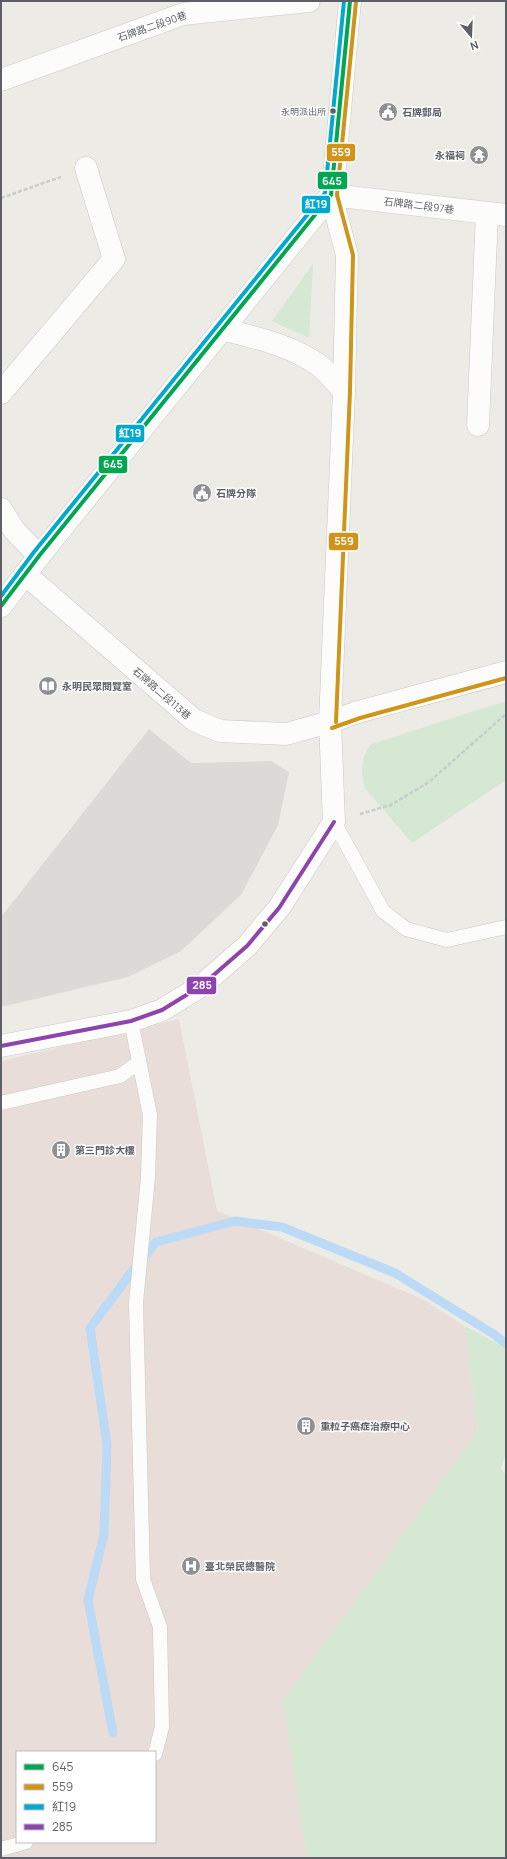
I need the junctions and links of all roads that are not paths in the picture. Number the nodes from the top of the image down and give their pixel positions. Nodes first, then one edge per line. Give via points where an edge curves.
1 (309, 1) edge
2 (350, 1) edge
3 (1, 80) edge
4 (86, 168) road end
5 (331, 195) junction
6 (496, 214) edge
7 (222, 329) junction
8 (344, 390) junction
9 (1, 393) edge
10 (478, 425) dead end
11 (1, 509) edge
12 (39, 556) junction
13 (25, 574) junction
14 (1, 606) edge
15 (506, 672) edge
16 (330, 722) junction
17 (334, 822) junction
18 (506, 928) edge
19 (131, 1021) junction
20 (1, 1046) edge
21 (138, 1063) junction
22 (1, 1103) edge
23 (156, 1751) edge
24 (22, 1843) edge
25 (1, 1849) edge

1 - 3 street, 石牌路二段90巷 via 183,14
2 - 5 street
4 - 9 street via 114,258
5 - 6 street, 石牌路二段97巷
5 - 7 street
5 - 8 street via 347,255
6 - 10 street
7 - 8 street via 292,350 320,367
7 - 12 street
8 - 16 street
11 - 12 street via 14,530
12 - 13 street
13 - 14 street
13 - 16 street, 石牌路二段113巷 via 194,720 220,731 286,734
15 - 16 street, 石牌路二段113巷
16 - 17 street
17 - 18 lane via 383,911 406,929 447,940
17 - 19 street via 279,908 247,946 201,986 162,1010
19 - 20 street
19 - 21 lane
21 - 22 lane via 120,1076
21 - 23 lane via 150,1115 148,1176 136,1303 143,1579 160,1627 162,1726
24 - 25 lane

